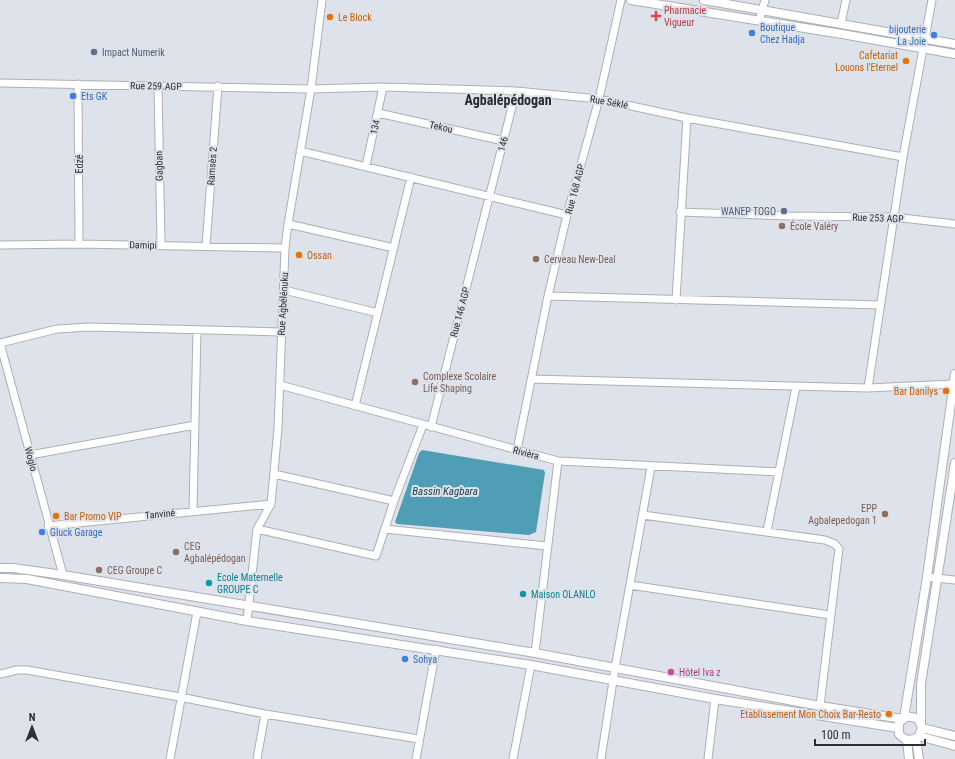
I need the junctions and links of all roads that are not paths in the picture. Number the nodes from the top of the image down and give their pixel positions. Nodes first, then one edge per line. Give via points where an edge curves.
1 (322, 0) edge
2 (621, 0) edge
3 (632, 0) edge
4 (704, 0) edge
5 (765, 0) edge
6 (846, 0) edge
7 (932, 0) edge
8 (762, 10) junction
9 (759, 21) junction
10 (841, 23) junction
11 (925, 39) junction
12 (955, 44) edge
13 (924, 48) junction
14 (955, 54) edge
15 (0, 83) edge
16 (78, 84) junction
17 (218, 86) junction
18 (158, 87) junction
19 (383, 87) junction
20 (312, 88) junction
21 (516, 91) junction
22 (599, 99) junction
23 (378, 113) junction
24 (687, 118) junction
25 (504, 141) junction
26 (300, 151) junction
27 (903, 157) junction
28 (366, 166) junction
29 (411, 177) junction
30 (491, 196) junction
31 (680, 212) junction
32 (567, 215) junction
33 (893, 217) junction
34 (288, 224) junction
35 (955, 224) edge
36 (79, 244) junction
37 (0, 245) edge
38 (161, 245) junction
39 (206, 246) junction
40 (285, 248) junction
41 (394, 248) junction
42 (284, 290) junction
43 (548, 296) junction
44 (676, 300) junction
45 (880, 305) junction
46 (378, 313) junction
47 (197, 330) junction
48 (281, 332) junction
49 (0, 343) edge
50 (955, 374) edge
51 (532, 379) junction
52 (954, 384) edge
53 (280, 385) junction
54 (796, 387) junction
55 (868, 388) junction
56 (355, 406) junction
57 (195, 425) junction
58 (427, 426) junction
59 (517, 450) junction
60 (30, 455) junction
61 (558, 461) junction
62 (955, 463) edge
63 (651, 467) junction
64 (779, 472) junction
65 (274, 474) junction
66 (394, 501) junction
67 (271, 504) junction
68 (193, 510) junction
69 (643, 515) junction
70 (48, 526) junction
71 (257, 529) junction
72 (385, 529) junction
73 (767, 531) junction
74 (547, 546) junction
75 (0, 568) edge
76 (63, 575) junction
77 (0, 578) edge
78 (927, 578) junction
79 (937, 579) junction
80 (955, 580) edge
81 (630, 585) junction
82 (248, 606) junction
83 (197, 612) junction
84 (830, 615) junction
85 (247, 621) junction
86 (436, 649) junction
87 (535, 653) junction
88 (531, 665) junction
89 (615, 668) junction
90 (0, 674) edge
91 (613, 680) junction
92 (180, 697) junction
93 (715, 699) junction
94 (820, 706) junction
95 (265, 714) junction
96 (904, 718) junction
97 (898, 728) junction
98 (919, 731) junction
99 (955, 736) edge
100 (419, 739) junction
101 (907, 740) junction
102 (955, 746) edge
103 (170, 759) edge
104 (257, 759) edge
105 (416, 759) edge
106 (514, 759) edge
107 (601, 759) edge
108 (708, 759) edge
109 (909, 759) edge
110 (919, 759) edge

1 - 20 street, Rue Agbélénuku
2 - 22 street, Rue 168 AGP
3 - 9 street
4 - 8 street
5 - 8 street
6 - 10 street
7 - 11 street
8 - 9 street
8 - 10 street
9 - 13 street
10 - 11 street
11 - 12 street
11 - 13 street
13 - 14 street
13 - 27 street
15 - 16 street, Rue 259.AGP
16 - 18 street, Rue 259.AGP
16 - 36 street, Edzé
17 - 18 street, Rue 259.AGP
17 - 20 street, Rue 259.AGP
17 - 39 street, Ramsès 2
18 - 38 street, Gagban
19 - 20 street, Rue Séklé
19 - 21 street, Rue Séklé
19 - 23 street, 134
20 - 26 street, Rue Agbélénuku
21 - 22 street, Rue Séklé
21 - 25 street, 146
22 - 24 street, Rue Séklé
22 - 32 street, Rue 168 AGP
23 - 25 street, Tekou
23 - 28 street, 134
24 - 27 street, Rue Séklé
24 - 31 street
25 - 30 street, 146
26 - 28 street
26 - 34 street, Rue Agbélénuku
27 - 33 street
28 - 29 street
29 - 30 street
29 - 41 street
30 - 32 street
30 - 58 street, Rue 146 AGP
31 - 33 street, Rue 253 AGP
31 - 44 street
32 - 43 street, Rue 168 AGP
33 - 35 street, Rue 253 AGP
33 - 45 street
34 - 40 street, Rue Agbélénuku
34 - 41 street
36 - 37 street, Damipi
36 - 38 street, Damipi
38 - 39 street, Damipi
39 - 40 street, Damipi
40 - 42 street, Rue Agbélénuku
41 - 46 street
42 - 46 street
42 - 48 street, Rue Agbélénuku
43 - 44 street
43 - 51 street, Rue 168 AGP
44 - 45 street
45 - 55 street
46 - 56 street
47 - 48 street
47 - 49 street via 89,327 57,330
47 - 57 street
48 - 53 street, Rue Agbélénuku
49 - 60 street, Woglo
50 - 52 street
51 - 54 street
51 - 59 street, Rue 168 AGP
52 - 55 street
52 - 78 street
53 - 56 street, Rivièra
53 - 65 street, Rue Agbélénuku
54 - 55 street
54 - 64 street
56 - 58 street, Rivièra
57 - 60 street
57 - 68 street
58 - 59 street, Rivièra
58 - 66 street, Rue 146 AGP
59 - 61 street, Rivièra
60 - 70 street, Woglo
61 - 63 street, Rivièra
61 - 74 street
62 - 79 street
63 - 64 street, Rivièra
63 - 69 street
64 - 73 street
65 - 66 street
65 - 67 street, Rue Agbélénuku
66 - 72 street, Rue 146 AGP
67 - 68 street, Tanviné
67 - 71 street, Rue Agbélénuku
68 - 70 street, Tanviné
69 - 73 street
69 - 81 street
70 - 76 street, Woglo
71 - 72 street, Rue 146 AGP via 376,556
71 - 82 street, Rue Agbélénuku
72 - 74 street
73 - 84 street via 830,541 839,549
74 - 87 street
75 - 76 street
76 - 82 street
77 - 83 street via 42,581
78 - 79 street
78 - 96 street
79 - 80 street
79 - 98 street via 921,684
81 - 84 street
81 - 89 street
82 - 85 street, Rue Agbélénuku
82 - 87 street
83 - 85 street
83 - 92 street
84 - 94 street
85 - 86 street
86 - 88 street
86 - 100 street
87 - 89 street
88 - 91 street
88 - 106 street
89 - 91 street
89 - 94 street
90 - 92 street via 27,670
91 - 93 street
91 - 107 street
92 - 95 street
92 - 103 street
93 - 97 street
93 - 108 street
94 - 96 street
95 - 100 street
95 - 104 street
96 - 97 street
96 - 98 street via 914,717
97 - 101 street via 899,734
98 - 99 street
98 - 101 street
98 - 102 street
98 - 110 street
100 - 105 street
101 - 109 street

